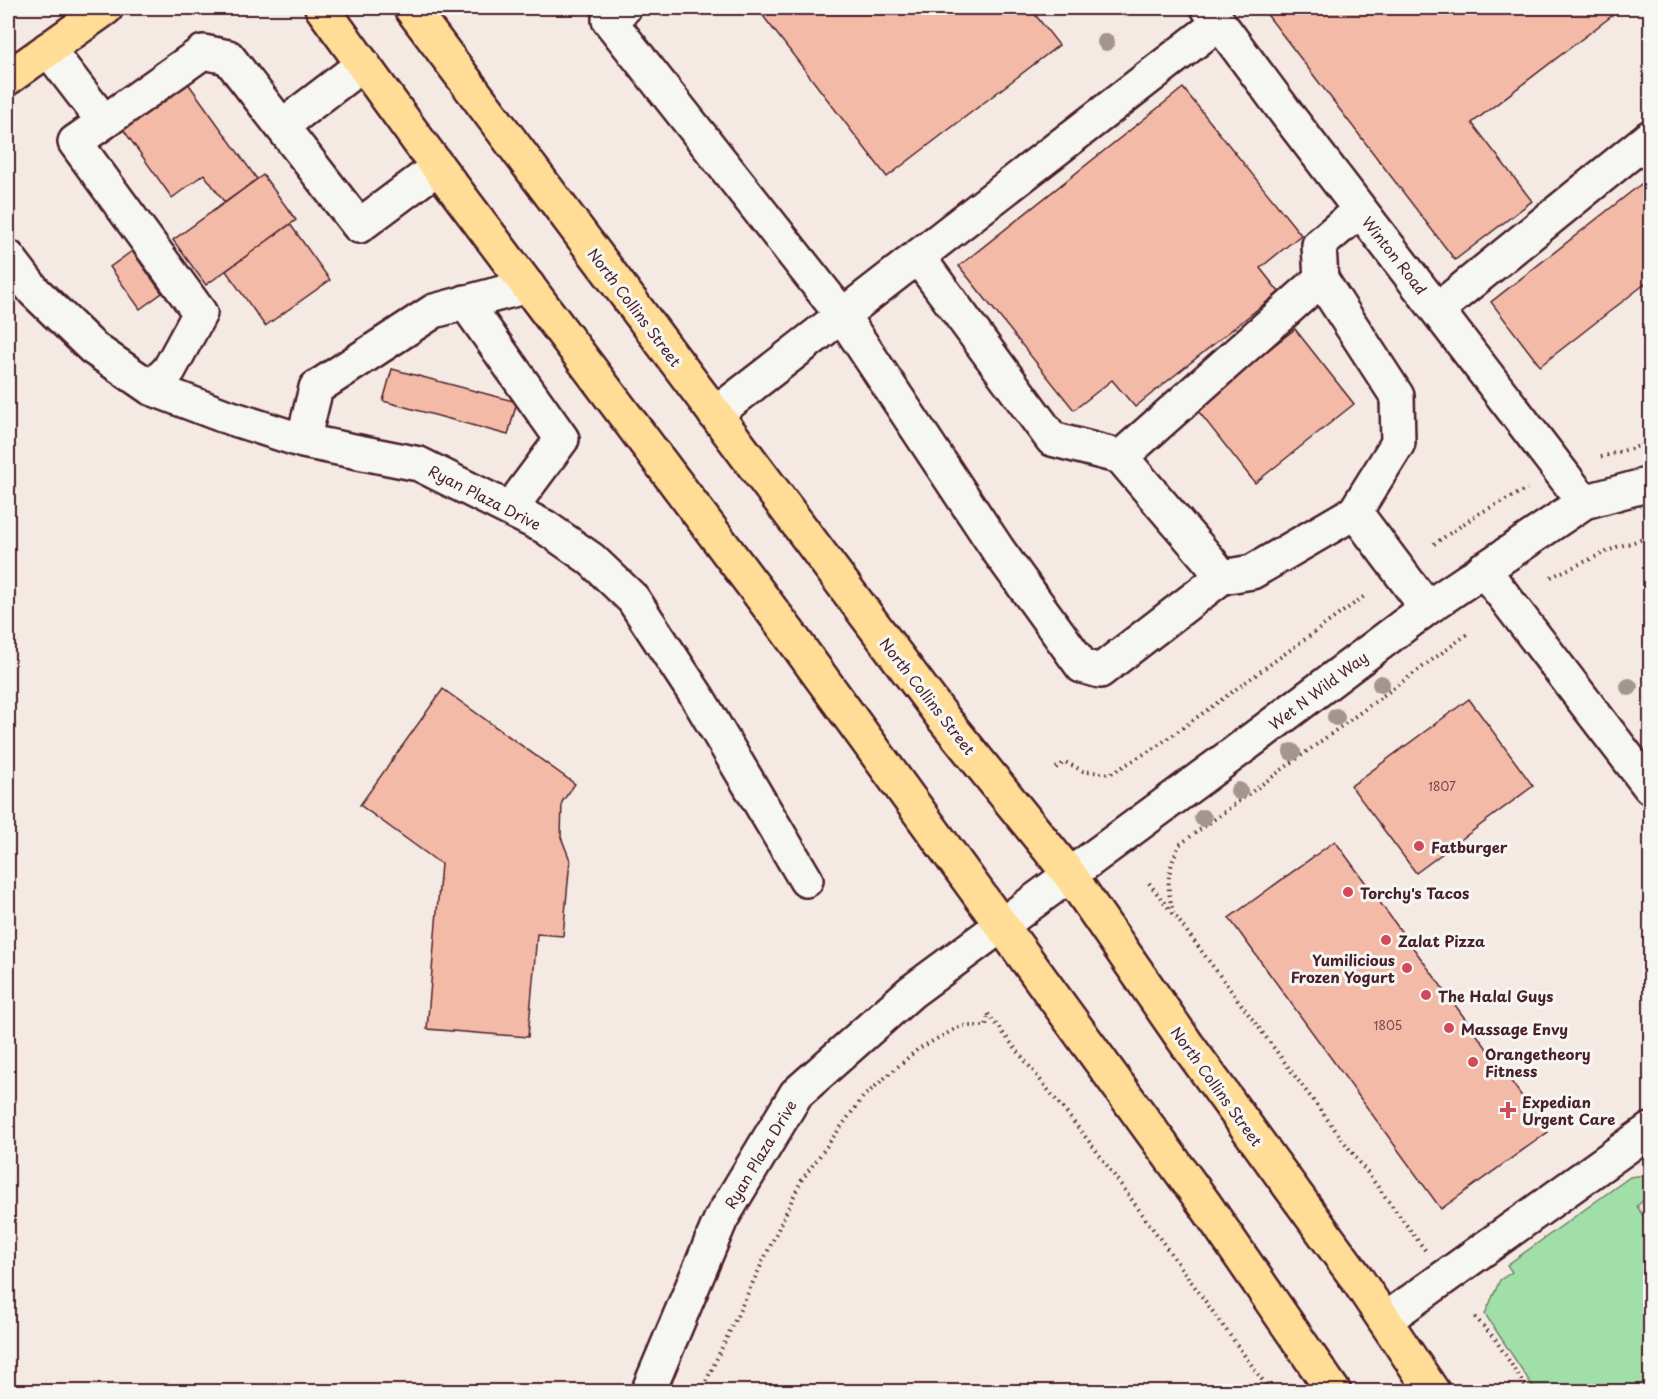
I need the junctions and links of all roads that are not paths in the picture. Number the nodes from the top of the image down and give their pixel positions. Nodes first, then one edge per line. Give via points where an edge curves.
1 (106, 8) edge
2 (322, 8) edge
3 (411, 8) edge
4 (428, 8) edge
5 (624, 8) edge
6 (1213, 15) edge
7 (48, 49) junction
8 (363, 64) junction
9 (8, 78) edge
10 (485, 106) junction
11 (104, 122) junction
12 (282, 126) junction
13 (1650, 136) edge
14 (438, 167) junction
15 (1360, 210) junction
16 (8, 257) edge
17 (918, 257) junction
18 (1321, 279) junction
19 (528, 286) junction
20 (465, 302) junction
21 (1437, 310) junction
22 (842, 315) junction
23 (151, 388) junction
24 (715, 414) junction
25 (303, 441) junction
26 (1121, 457) junction
27 (1650, 484) edge
28 (1584, 502) junction
29 (510, 509) junction
30 (1355, 512) junction
31 (1483, 569) junction
32 (1222, 578) junction
33 (1427, 608) junction
34 (1650, 787) edge
35 (1070, 875) junction
36 (806, 880) dead end
37 (1001, 926) junction
38 (1650, 1130) edge
39 (1385, 1320) junction
40 (648, 1392) edge
41 (1334, 1392) edge
42 (1433, 1392) edge

1 - 7 main road
2 - 8 main road
3 - 10 main road, North Collins Street
4 - 10 main road
5 - 22 street via 609,20
6 - 15 street, Winton Road
6 - 17 street
7 - 9 main road
7 - 11 street
8 - 12 street
8 - 14 main road
10 - 24 main road, North Collins Street
11 - 12 street via 203,52 228,57
11 - 23 street via 75,142 200,314 170,370
12 - 14 street via 359,226
13 - 21 street
14 - 19 main road
15 - 18 street via 1319,245
15 - 21 street, Winton Road
16 - 23 street, Ryan Plaza Drive via 34,291 93,348
17 - 22 street
17 - 26 street via 1052,439
18 - 26 street
18 - 30 street via 1397,396 1398,443
19 - 20 street
19 - 37 main road via 781,622
20 - 25 street via 434,311 316,388
20 - 29 street via 562,439
21 - 28 street, Winton Road
22 - 24 street
22 - 32 street via 998,550 1082,666 1100,671
23 - 25 street, Ryan Plaza Drive
24 - 35 main road, North Collins Street via 944,719
25 - 29 street, Ryan Plaza Drive via 419,464
26 - 32 street
27 - 28 street, Wet N Wild Way
28 - 31 street, Wet N Wild Way
29 - 36 street, Ryan Plaza Drive via 545,527 591,559 633,599 698,698
30 - 32 street via 1252,572
30 - 33 street
31 - 33 street, Wet N Wild Way
31 - 34 street
33 - 35 street, Wet N Wild Way
35 - 37 street, Wet N Wild Way
35 - 39 main road, North Collins Street
37 - 40 street, Ryan Plaza Drive via 911,992 795,1094 721,1219
37 - 41 main road via 1206,1206
38 - 39 street
39 - 42 main road, North Collins Street

